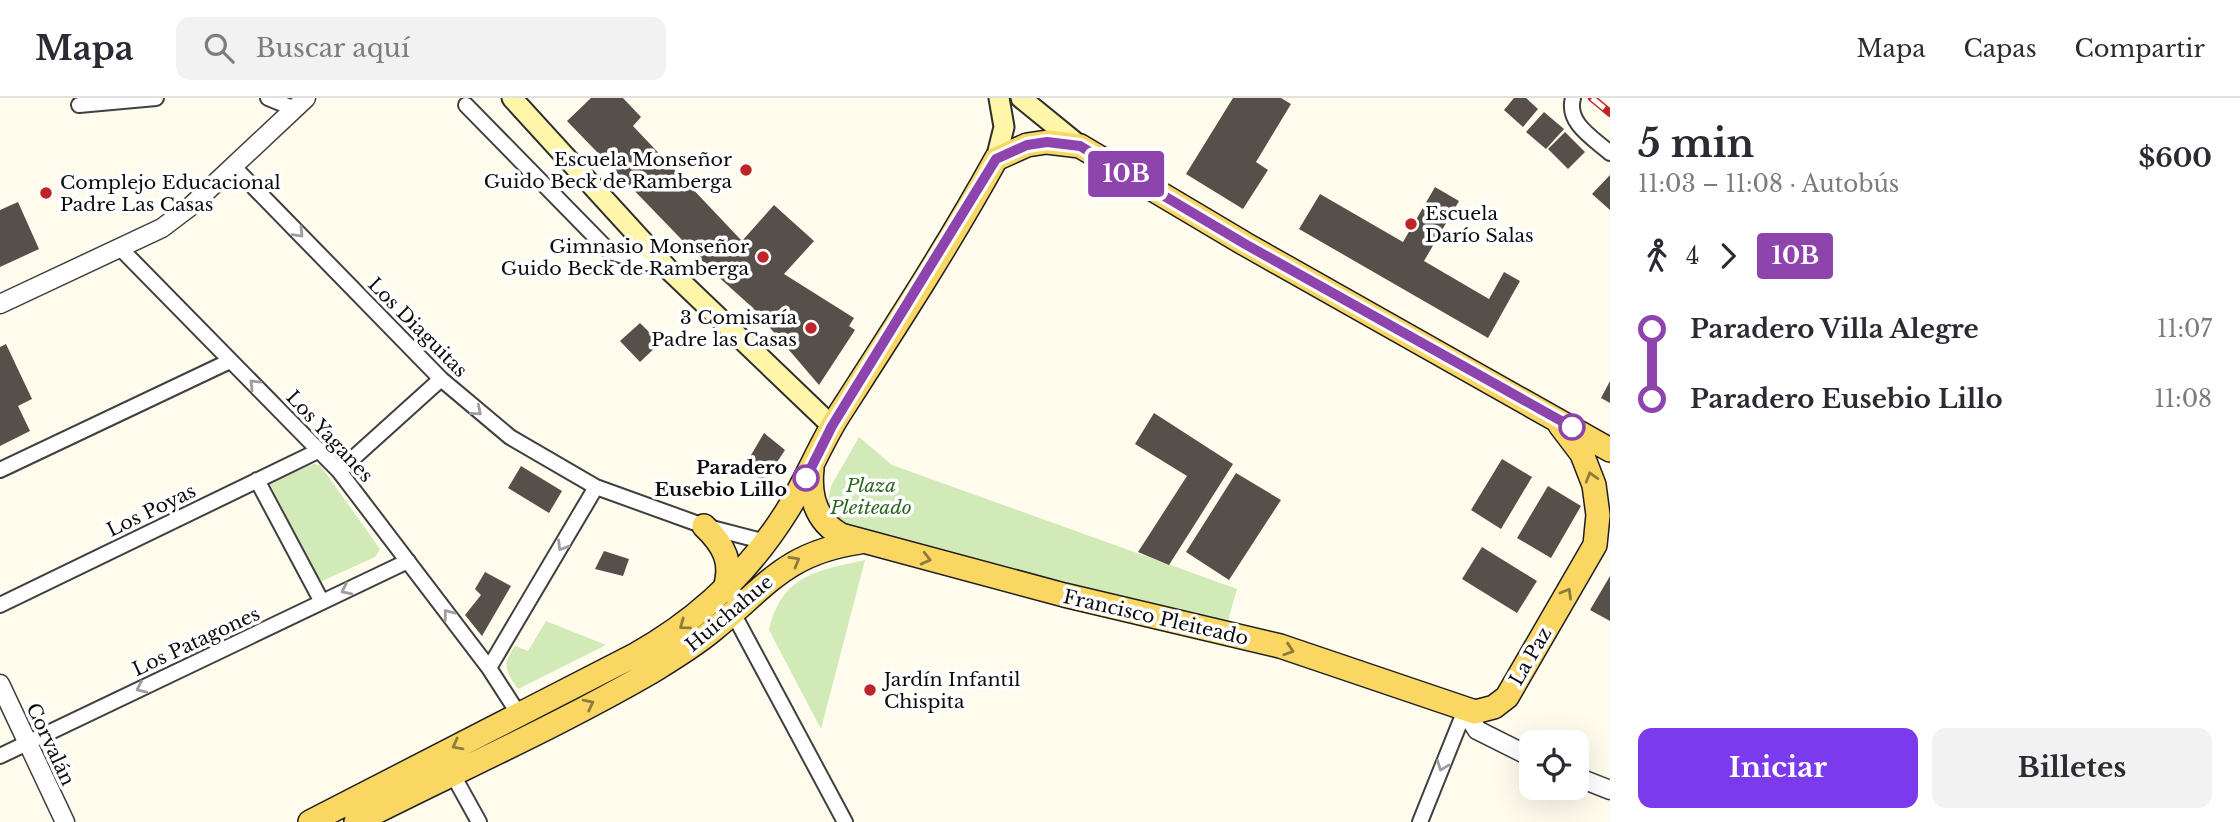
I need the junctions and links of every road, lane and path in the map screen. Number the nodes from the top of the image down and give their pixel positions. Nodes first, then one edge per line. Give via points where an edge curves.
1 (156, 98) edge
2 (268, 98) edge
3 (512, 98) edge
4 (999, 98) edge
5 (1021, 98) edge
6 (1573, 98) edge
7 (301, 103) edge
8 (79, 105) dead end
9 (466, 105) dead end
10 (1080, 146) junction
11 (1610, 153) edge
12 (996, 159) junction
13 (234, 167) junction
14 (121, 249) junction
15 (669, 270) junction
16 (0, 304) edge
17 (230, 360) junction
18 (441, 379) junction
19 (1550, 414) junction
20 (832, 426) junction
21 (320, 450) junction
22 (1610, 450) edge
23 (812, 466) junction
24 (0, 470) edge
25 (339, 471) junction
26 (257, 480) junction
27 (596, 487) junction
28 (704, 526) junction
29 (1605, 536) edge
30 (766, 542) junction
31 (860, 542) junction
32 (408, 561) junction
33 (724, 591) junction
34 (322, 602) junction
35 (0, 605) edge
36 (733, 613) junction
37 (489, 668) junction
38 (0, 684) edge
39 (1465, 710) junction
40 (518, 713) junction
41 (529, 735) junction
42 (27, 742) junction
43 (1519, 751) edge
44 (0, 756) edge
45 (453, 775) junction
46 (1589, 782) edge
47 (1610, 790) edge
48 (65, 822) edge
49 (310, 822) edge
50 (356, 822) edge
51 (479, 822) edge
52 (845, 822) edge
53 (1420, 822) edge

1 - 8 street
2 - 7 street
3 - 15 main road
4 - 12 main road via 1004,127
5 - 10 main road
6 - 11 street via 1571,112 1576,122
7 - 13 street
9 - 15 street via 610,252
10 - 12 main road via 1027,145
10 - 19 main road
12 - 20 main road, Huichahue
13 - 14 street via 169,223
13 -> 18 street, Los Diaguitas
14 - 16 street
14 - 17 street, Los Yaganes
15 - 20 main road
21 -> 17 street, Los Yaganes
17 - 24 street
18 - 25 street
18 -> 27 street, Los Diaguitas via 510,437
19 - 22 main road
29 -> 19 main road via 1589,469 1573,440
20 - 23 main road, Huichahue
21 - 25 street, Los Yaganes
21 - 26 street, Los Poyas
23 - 30 main road, Huichahue
23 - 31 main road, Francisco Pleiteado via 811,488 821,520 835,532
25 - 32 street, Los Yaganes
26 - 34 street
26 - 35 street, Los Poyas
27 - 28 street
27 -> 37 street
28 - 30 street
28 - 33 main road via 726,552
39 -> 29 main road, La Paz via 1486,710 1507,697
30 - 33 main road, Huichahue
36 -> 31 main road, Huichahue via 800,557
31 -> 39 main road, Francisco Pleiteado via 1280,646
32 -> 34 street, Los Patagones
37 -> 32 street, Los Yaganes
33 -> 40 main road, Huichahue via 654,645
34 -> 42 street, Los Patagones
41 -> 36 main road, Huichahue via 656,668
36 - 52 street
37 - 40 street
38 - 42 street, Corvalán
39 - 43 street, Francisco Pleiteado via 1477,730
39 -> 53 street
40 - 41 street
40 -> 49 main road, Huichahue
41 - 45 main road, Huichahue
42 - 44 street, Los Patagones
42 - 48 street, Corvalán
45 - 50 main road, Huichahue
45 - 51 street
46 - 47 street

